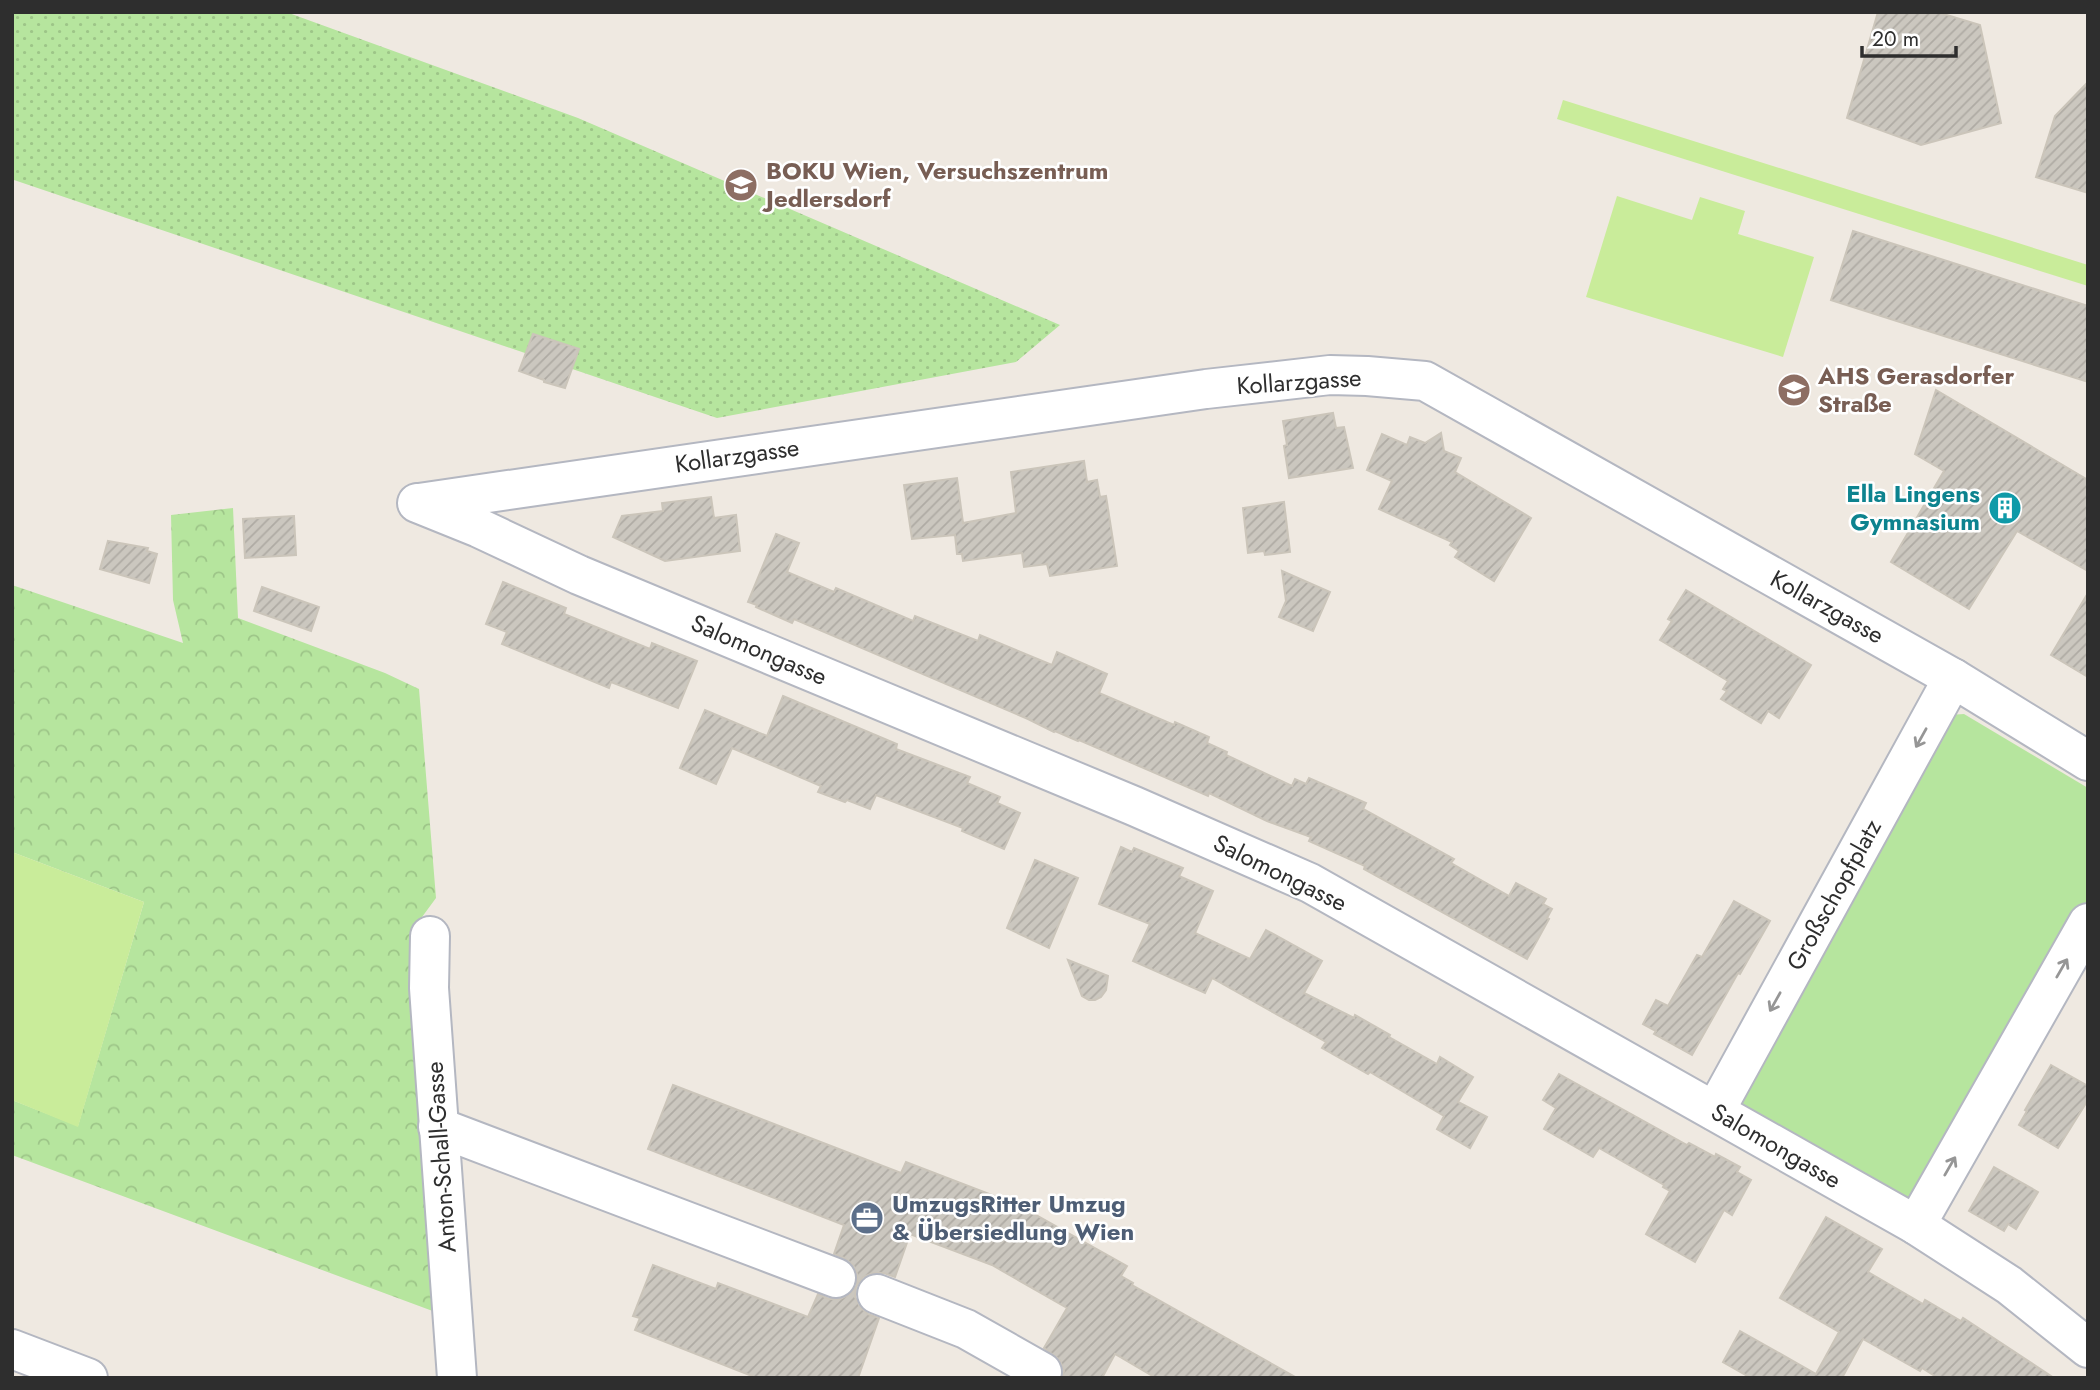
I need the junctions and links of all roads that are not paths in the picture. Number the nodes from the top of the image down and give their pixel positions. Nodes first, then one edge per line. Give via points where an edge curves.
1 (417, 503) joint
2 (1954, 678) junction
3 (2088, 761) edge
4 (2088, 923) edge
5 (430, 936) dead end
6 (1715, 1111) junction
7 (438, 1127) junction
8 (1916, 1225) junction
9 (836, 1278) dead end
10 (877, 1294) dead end
11 (2088, 1348) edge
12 (12, 1349) edge
13 (1042, 1371) dead end
14 (88, 1378) edge
15 (457, 1378) edge

1 - 2 street, Kollarzgasse via 1206,389 1330,375 1425,381
1 - 6 street, Salomongasse via 1310,883
2 - 3 street, Kollarzgasse
2 -> 6 street, Großschopfplatz
8 -> 4 street
5 - 7 street, Anton-Schall-Gasse
6 - 8 street, Salomongasse
7 - 9 street
7 - 15 street, Anton-Schall-Gasse
8 - 11 street, Salomongasse via 2009,1285
10 - 13 street via 966,1329
12 - 14 street

